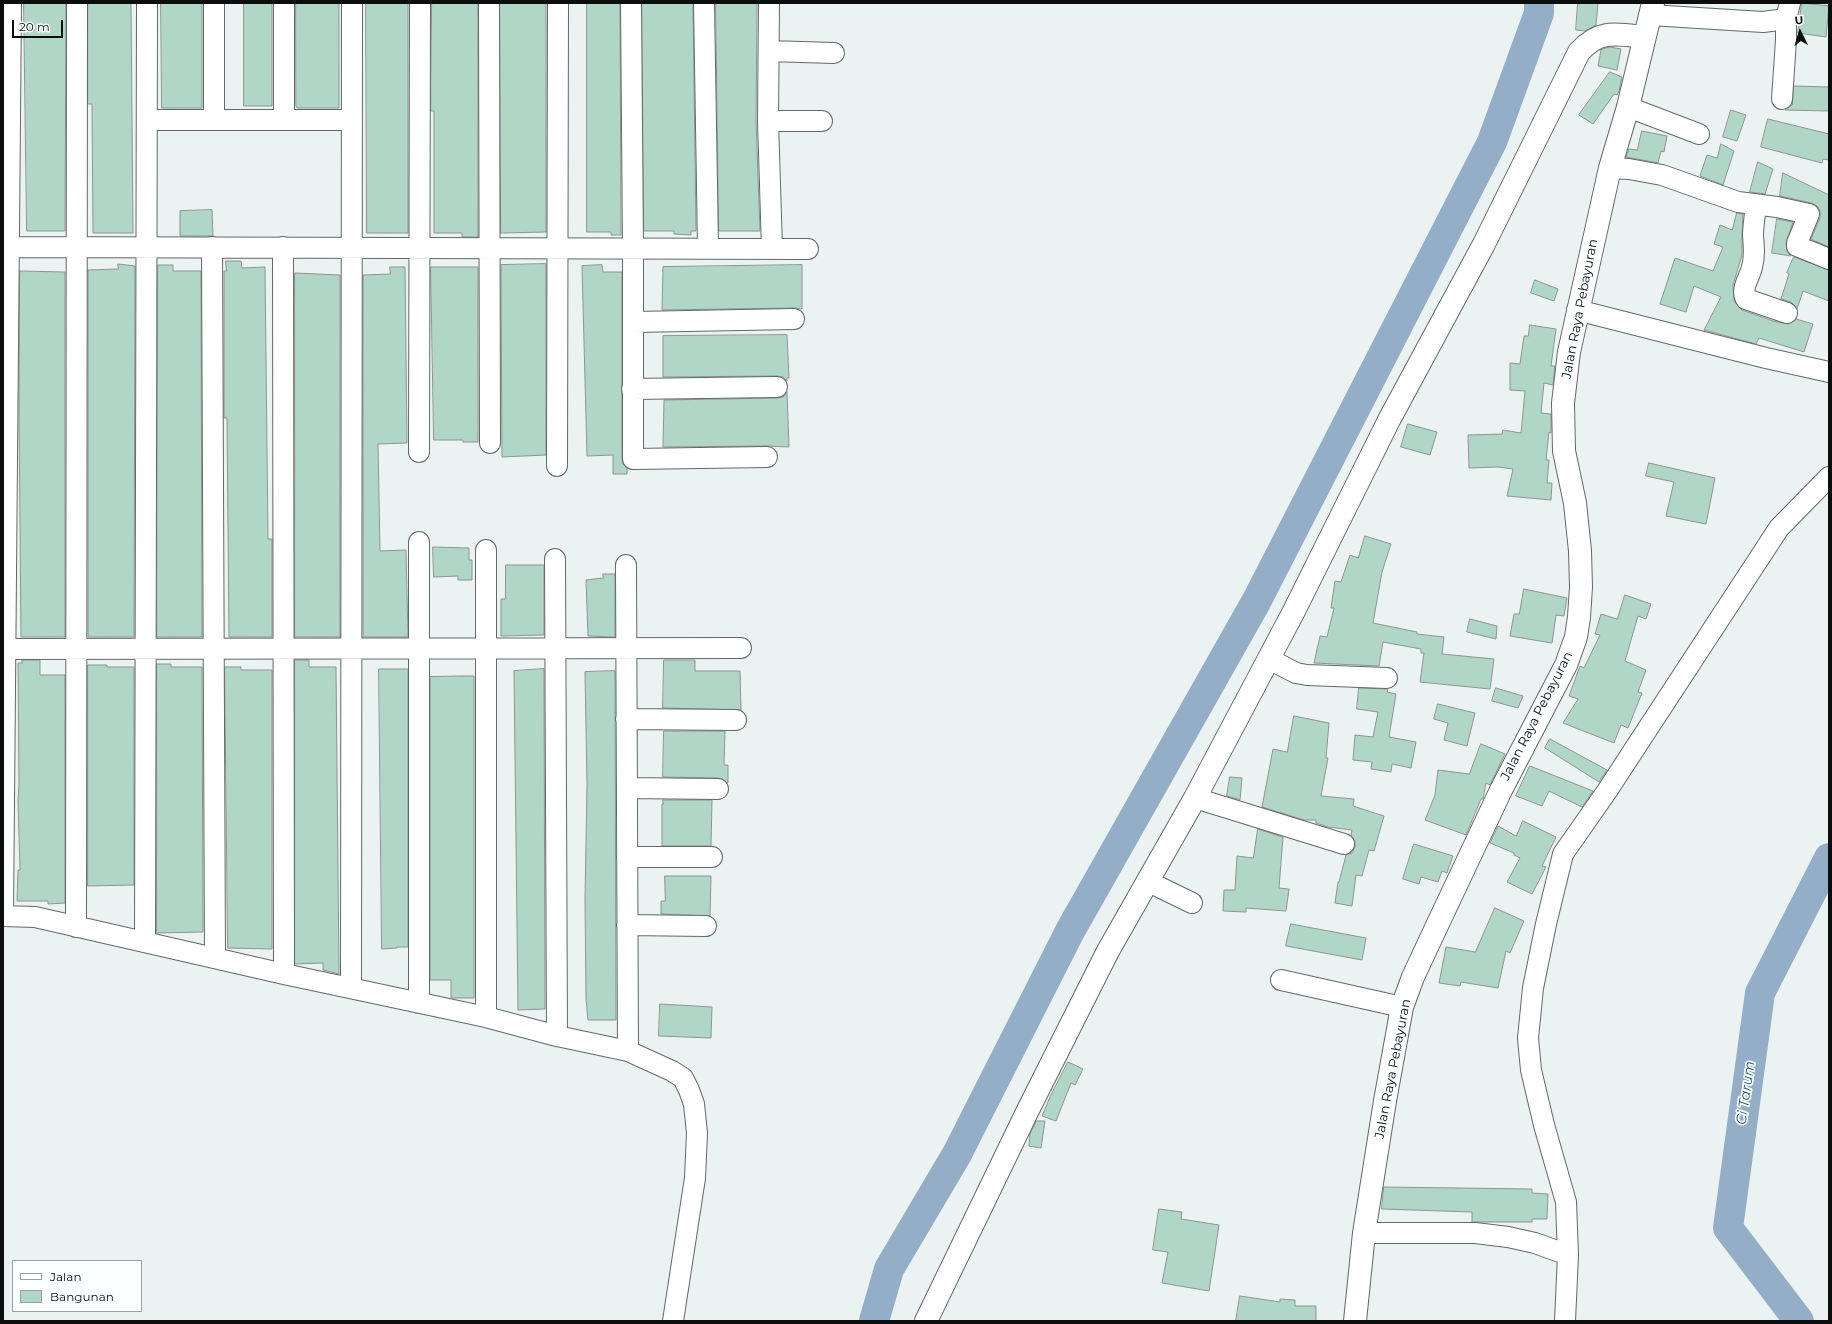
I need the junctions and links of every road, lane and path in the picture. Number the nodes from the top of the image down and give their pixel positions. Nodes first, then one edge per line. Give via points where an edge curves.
1 (11, 3) edge
2 (78, 3) edge
3 (147, 3) edge
4 (214, 3) edge
5 (284, 3) edge
6 (352, 3) edge
7 (420, 3) edge
8 (489, 3) edge
9 (558, 3) edge
10 (631, 3) edge
11 (704, 3) edge
12 (769, 3) edge
13 (1651, 9) edge
14 (1788, 11) edge
15 (1644, 37) junction
16 (769, 51) junction
17 (834, 52) dead end
18 (1782, 99) dead end
19 (1628, 107) junction
20 (147, 120) junction
21 (214, 120) junction
22 (284, 120) junction
23 (352, 120) junction
24 (768, 121) junction
25 (822, 121) dead end
26 (1698, 134) dead end
27 (1610, 168) junction
28 (1756, 204) junction
29 (6, 247) edge
30 (77, 247) junction
31 (147, 247) junction
32 (212, 247) junction
33 (283, 247) junction
34 (351, 247) junction
35 (420, 248) junction
36 (490, 248) junction
37 (558, 248) junction
38 (708, 248) junction
39 (808, 248) dead end
40 (633, 249) junction
41 (772, 249) junction
42 (1829, 259) edge
43 (1578, 310) junction
44 (1787, 313) dead end
45 (794, 318) dead end
46 (634, 322) junction
47 (1829, 372) edge
48 (776, 386) dead end
49 (632, 389) junction
50 (490, 443) dead end
51 (419, 452) dead end
52 (767, 457) dead end
53 (557, 466) dead end
54 (1829, 477) edge
55 (419, 542) dead end
56 (486, 550) dead end
57 (555, 559) dead end
58 (626, 565) dead end
59 (419, 648) junction
60 (486, 648) junction
61 (556, 648) junction
62 (626, 648) junction
63 (741, 648) dead end
64 (4, 649) edge
65 (77, 649) junction
66 (145, 649) junction
67 (213, 649) junction
68 (284, 649) junction
69 (351, 649) junction
70 (1269, 659) junction
71 (1387, 678) dead end
72 (626, 719) junction
73 (736, 720) dead end
74 (627, 788) junction
75 (718, 789) dead end
76 (1195, 798) junction
77 (1344, 844) dead end
78 (627, 857) junction
79 (712, 857) dead end
80 (1149, 882) junction
81 (1192, 903) dead end
82 (3, 916) edge
83 (627, 925) junction
84 (706, 926) dead end
85 (76, 927) junction
86 (145, 942) junction
87 (215, 957) junction
88 (284, 974) junction
89 (1281, 980) dead end
90 (351, 988) junction
91 (419, 1003) junction
92 (1402, 1007) junction
93 (486, 1017) junction
94 (556, 1036) junction
95 (628, 1051) junction
96 (1364, 1233) junction
97 (1568, 1255) junction
98 (673, 1321) edge
99 (926, 1321) edge
100 (1355, 1321) edge
101 (1565, 1321) edge

1 - 29 street
2 - 30 street
3 - 20 street
4 - 21 street
5 - 22 street
6 - 23 street
7 - 35 street
8 - 36 street
9 - 37 street
10 - 40 street
11 - 38 street
12 - 16 street
13 - 14 street via 1763,22
13 - 15 street, Jalan Raya Pebayuran
14 - 18 street
15 - 19 street, Jalan Raya Pebayuran
15 - 70 street via 1608,34 1587,44 1579,52 1484,244 1390,420
16 - 17 street
16 - 24 street
19 - 26 street
19 - 27 street, Jalan Raya Pebayuran
20 - 21 street
20 - 31 street
21 - 22 street
22 - 23 street
23 - 34 street
24 - 25 street
24 - 41 street
27 - 28 street via 1662,175 1738,202
27 - 43 street, Jalan Raya Pebayuran
28 - 42 street via 1809,214 1797,246
28 - 44 street via 1753,236 1755,252 1744,296 1746,300
29 - 30 street
29 - 64 street
30 - 31 street
30 - 65 street
31 - 32 street
31 - 66 street
32 - 33 street
32 - 67 street
33 - 34 street
33 - 68 street
34 - 35 street
34 - 69 street
35 - 36 street
35 - 51 street
36 - 37 street
36 - 50 street
37 - 40 street
37 - 53 street
38 - 40 street
38 - 41 street
39 - 41 street
40 - 46 street
43 - 47 street
43 - 92 street, Jalan Raya Pebayuran via 1562,403 1564,451 1575,503 1580,551 1581,587 1576,637 1566,665 1500,790 1413,977
45 - 46 street
46 - 49 street
48 - 49 street
49 - 52 street via 633,459
54 - 97 street via 1779,528 1563,854 1533,988 1528,1038 1531,1070 1566,1202
55 - 59 street
56 - 60 street
57 - 61 street
58 - 62 street
59 - 60 street
59 - 69 street
59 - 91 street
60 - 61 street
60 - 93 street
61 - 62 street
61 - 94 street
62 - 63 street
62 - 72 street
64 - 65 street
64 - 82 street
65 - 66 street
65 - 85 street
66 - 67 street
66 - 86 street
67 - 68 street
67 - 87 street
68 - 69 street
68 - 88 street
69 - 90 street
70 - 71 street via 1296,673
70 - 76 street
72 - 73 street
72 - 74 street
74 - 75 street
74 - 78 street
76 - 77 street
76 - 80 street
78 - 79 street
78 - 83 street
80 - 81 street
80 - 99 street via 1108,951 1031,1103
82 - 85 street via 35,917
83 - 84 street
83 - 95 street
85 - 86 street
86 - 87 street
87 - 88 street
88 - 90 street
89 - 92 street
90 - 91 street
91 - 93 street
92 - 96 street, Jalan Raya Pebayuran
93 - 94 street
94 - 95 street
95 - 98 street via 683,1078 694,1104 697,1133 695,1178
96 - 97 street via 1482,1234 1535,1243
96 - 100 street, Jalan Raya Pebayuran
97 - 101 street

